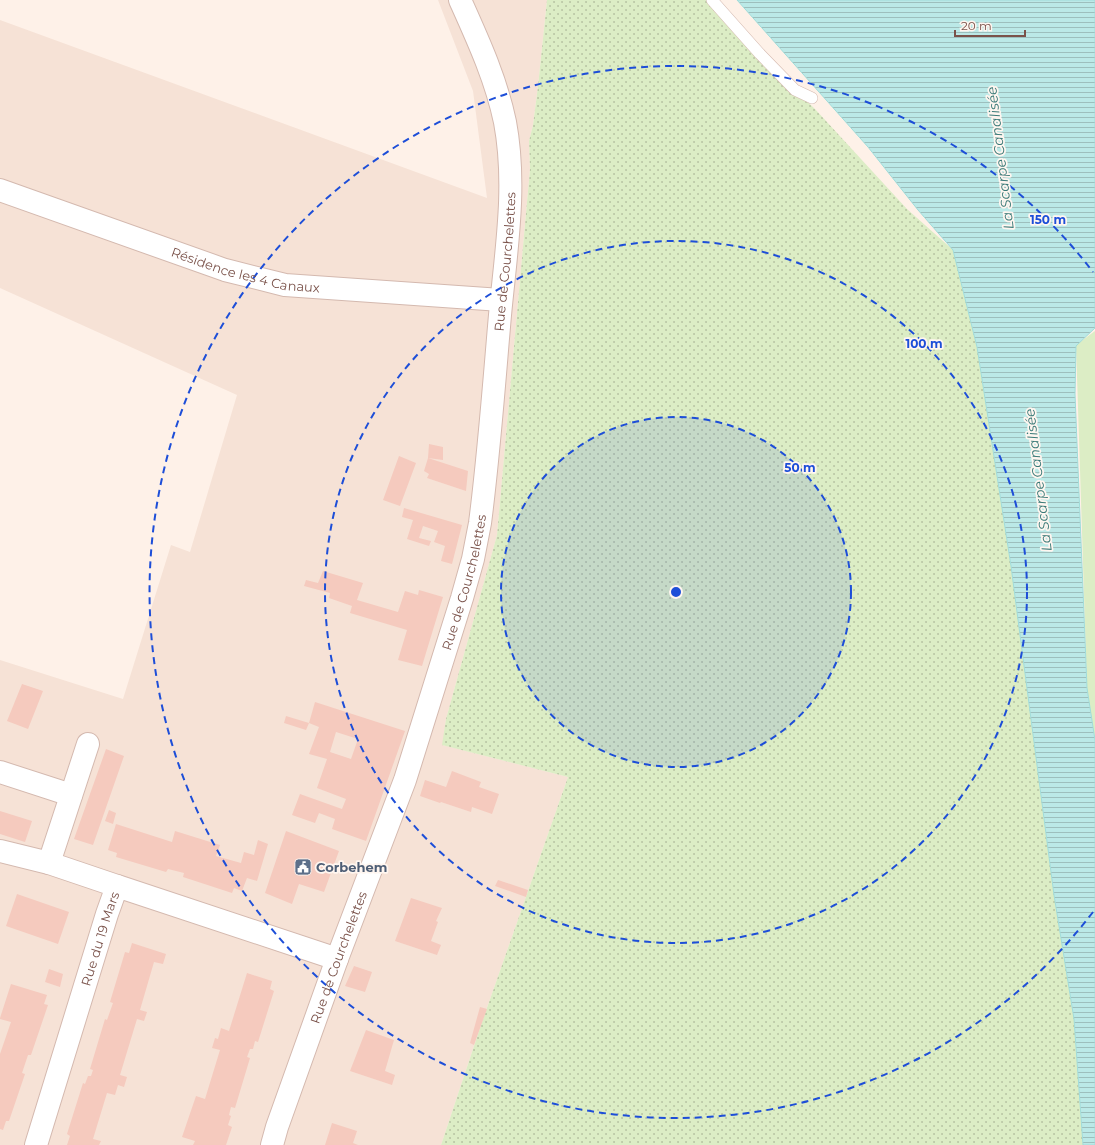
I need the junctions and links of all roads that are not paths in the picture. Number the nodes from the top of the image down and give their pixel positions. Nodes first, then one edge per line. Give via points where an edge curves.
1 (460, 0) edge
2 (712, 0) edge
3 (812, 98) dead end
4 (0, 190) edge
5 (502, 300) junction
6 (88, 744) dead end
7 (0, 772) edge
8 (71, 795) junction
9 (0, 851) edge
10 (49, 863) junction
11 (117, 886) junction
12 (337, 959) junction
13 (36, 1145) edge
14 (272, 1145) edge

1 - 5 street, Rue de Courchelettes via 496,86 508,142 511,198
2 - 3 lane via 795,90
4 - 5 street, Résidence les 4 Canaux via 225,270 285,285
5 - 12 street, Rue de Courchelettes via 484,494 473,559 401,792
6 - 8 street
7 - 8 street
8 - 10 street
9 - 10 street
10 - 11 street
11 - 12 street, Rue du 19 Mars
11 - 13 street, Rue du 19 Mars
12 - 14 street, Rue de Courchelettes

